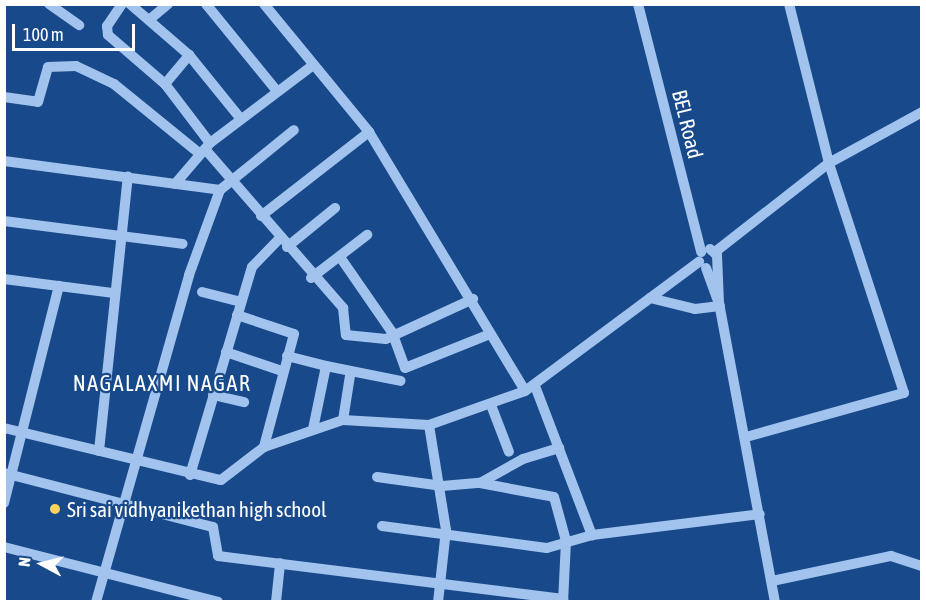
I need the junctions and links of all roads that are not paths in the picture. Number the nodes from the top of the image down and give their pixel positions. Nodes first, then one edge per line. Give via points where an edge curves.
1 (49, 4) edge
2 (122, 4) edge
3 (130, 4) edge
4 (168, 4) edge
5 (206, 4) edge
6 (264, 4) edge
7 (638, 4) edge
8 (645, 4) edge
9 (789, 4) edge
10 (148, 20) junction
11 (79, 25) dead end
12 (189, 55) junction
13 (313, 64) junction
14 (165, 84) junction
15 (277, 91) junction
16 (4, 97) edge
17 (921, 112) edge
18 (240, 118) junction
19 (294, 130) dead end
20 (369, 132) junction
21 (205, 149) junction
22 (4, 161) edge
23 (829, 162) junction
24 (128, 177) junction
25 (233, 181) junction
26 (175, 184) junction
27 (220, 190) junction
28 (335, 208) dead end
29 (695, 214) junction
30 (261, 216) junction
31 (4, 221) edge
32 (367, 235) dead end
33 (120, 236) junction
34 (283, 242) junction
35 (183, 244) dead end
36 (339, 256) junction
37 (707, 258) junction
38 (311, 278) junction
39 (4, 279) edge
40 (59, 286) junction
41 (202, 292) dead end
42 (114, 293) junction
43 (650, 298) junction
44 (473, 299) junction
45 (241, 302) junction
46 (720, 304) junction
47 (237, 315) junction
48 (392, 332) junction
49 (490, 334) junction
50 (226, 352) junction
51 (287, 356) junction
52 (326, 366) junction
53 (282, 370) junction
54 (350, 376) dead end
55 (400, 381) dead end
56 (530, 388) junction
57 (213, 394) junction
58 (244, 402) dead end
59 (491, 405) junction
60 (343, 420) junction
61 (429, 425) junction
62 (4, 428) edge
63 (313, 429) junction
64 (26, 434) junction
65 (746, 437) junction
66 (264, 447) junction
67 (559, 448) junction
68 (99, 451) junction
69 (509, 452) dead end
70 (134, 461) junction
71 (8, 474) edge
72 (190, 475) junction
73 (377, 477) dead end
74 (480, 483) junction
75 (442, 486) junction
76 (574, 490) junction
77 (554, 497) junction
78 (4, 502) edge
79 (125, 504) junction
80 (760, 514) junction
81 (382, 526) dead end
82 (446, 531) junction
83 (592, 535) junction
84 (566, 541) junction
85 (4, 547) edge
86 (280, 563) junction
87 (921, 566) edge
88 (105, 576) junction
89 (772, 580) junction
90 (441, 583) junction
91 (563, 600) edge
92 (96, 602) edge
93 (219, 602) edge
94 (276, 602) edge
95 (438, 602) edge
96 (775, 602) edge

1 - 11 street
2 - 14 street via 107,26 108,35
3 - 10 street
4 - 10 street
5 - 15 street
6 - 13 street
7 - 29 street, BEL Road
8 - 29 street, BEL Road
9 - 23 street
10 - 12 street
12 - 14 street
12 - 18 street
13 - 15 street
13 - 20 street
14 - 21 street
15 - 18 street
16 - 21 street via 38,102 48,68 76,66 114,84
17 - 23 street
18 - 21 street
19 - 25 street
20 - 30 street
20 - 44 street
21 - 25 street
21 - 26 street
22 - 24 street
23 - 37 street
23 - 65 street via 904,393
24 - 26 street
24 - 33 street
25 - 27 street
25 - 30 street
26 - 27 street
27 - 70 street
28 - 34 street
29 - 37 street, BEL Road
30 - 34 street
31 - 33 street
32 - 36 street
33 - 35 street
33 - 42 street
34 - 38 street
34 - 45 street via 252,267
36 - 38 street
36 - 48 street
37 - 43 street
37 - 46 street, BEL Road via 722,290
38 - 48 street via 343,308 346,335 386,339
39 - 40 street
40 - 42 street
40 - 64 street
41 - 45 street
42 - 68 street
43 - 46 street via 695,309
43 - 56 street
44 - 48 street
44 - 49 street
45 - 47 street
46 - 65 street, BEL Road
47 - 50 street
47 - 51 street via 293,333
48 - 49 street via 405,368
49 - 56 street
50 - 53 street
50 - 57 street
51 - 52 street
51 - 53 street
52 - 55 street
52 - 63 street
53 - 66 street
54 - 60 street
56 - 59 street
56 - 67 street
57 - 58 street
57 - 72 street
59 - 61 street
59 - 69 street
60 - 61 street
60 - 63 street
61 - 75 street
62 - 64 street
63 - 66 street
64 - 68 street
64 - 71 street
65 - 80 street, BEL Road
66 - 72 street via 221,480
67 - 74 street via 523,459
67 - 76 street
68 - 70 street
70 - 72 street
70 - 79 street
71 - 78 street
71 - 79 street
73 - 75 street
74 - 75 street
74 - 77 street
75 - 82 street
76 - 77 street
76 - 83 street
77 - 84 street
79 - 86 street via 213,527 218,556
79 - 88 street
80 - 83 street
80 - 89 street, BEL Road
81 - 82 street
82 - 84 street via 547,548
82 - 90 street
83 - 84 street
84 - 91 street
85 - 88 street
86 - 90 street
86 - 94 street
87 - 89 street via 891,555
88 - 92 street
88 - 93 street
89 - 96 street, BEL Road
90 - 91 street
90 - 95 street

